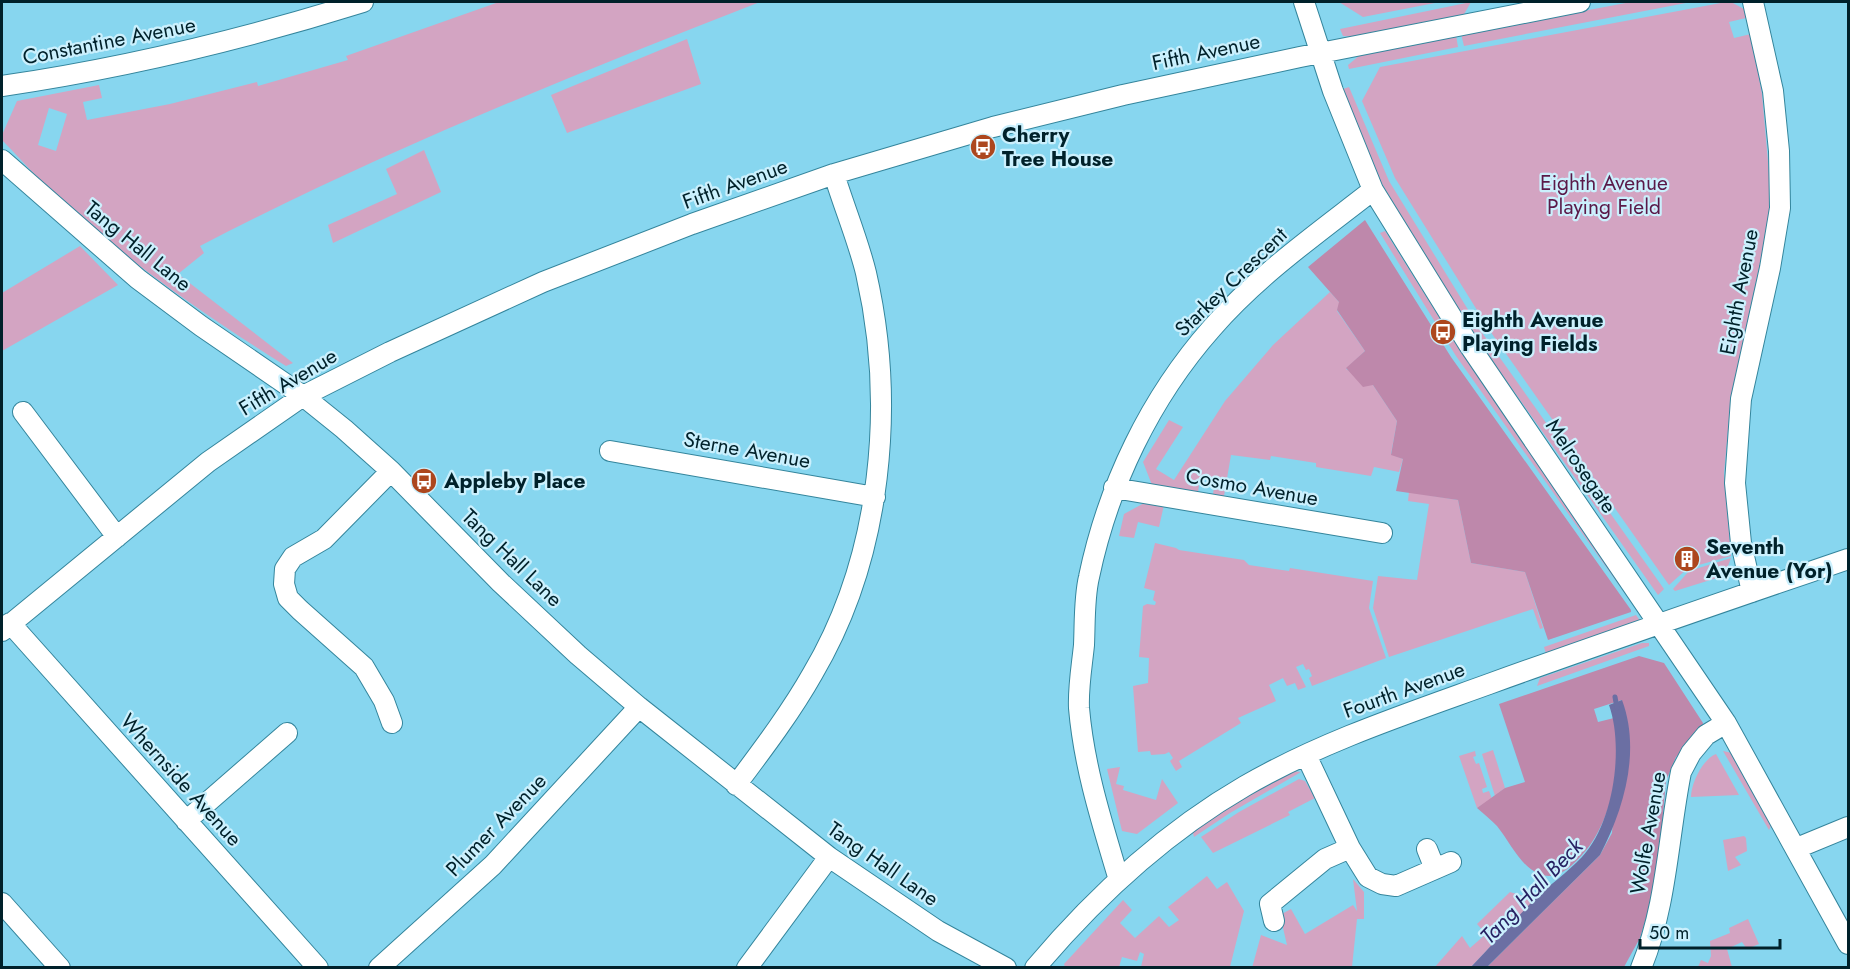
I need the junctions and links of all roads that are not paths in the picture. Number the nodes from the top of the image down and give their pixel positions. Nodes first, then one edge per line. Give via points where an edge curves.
1 (363, 2) edge
2 (1304, 2) edge
3 (1580, 2) edge
4 (1753, 2) edge
5 (1320, 53) junction
6 (2, 86) edge
7 (2, 160) edge
8 (834, 174) junction
9 (1373, 190) junction
10 (303, 396) junction
11 (23, 412) dead end
12 (610, 451) dead end
13 (391, 471) junction
14 (1114, 488) junction
15 (875, 497) junction
16 (1382, 533) dead end
17 (117, 537) junction
18 (1848, 559) edge
19 (1752, 592) junction
20 (1659, 622) junction
21 (6, 627) edge
22 (639, 707) junction
23 (392, 723) dead end
24 (1726, 723) junction
25 (287, 733) dead end
26 (1306, 755) junction
27 (736, 785) junction
28 (186, 821) junction
29 (1848, 827) edge
30 (1350, 848) junction
31 (1797, 848) junction
32 (1427, 849) dead end
33 (829, 857) junction
34 (1119, 880) junction
35 (2, 903) edge
36 (1266, 908) dead end
37 (1848, 944) edge
38 (60, 968) edge
39 (318, 968) edge
40 (379, 968) edge
41 (747, 968) edge
42 (1006, 968) edge
43 (1035, 968) edge
44 (1641, 968) edge

1 - 6 street, Constantine Avenue via 171,55
2 - 5 street, Melrosegate
3 - 5 street, Fifth Avenue
4 - 19 street, Eighth Avenue via 1773,91 1780,208 1741,399 1736,462 1741,543
5 - 8 street, Fifth Avenue via 1004,124
5 - 9 street, Melrosegate
7 - 10 street, Tang Hall Lane via 138,279
8 - 10 street, Fifth Avenue via 543,282
8 - 15 street via 866,272 878,342 882,400
9 - 14 street, Starkey Crescent via 1264,278 1213,327 1176,371
9 - 20 street, Melrosegate via 1469,345
10 - 13 street, Tang Hall Lane
10 - 17 street, Fifth Avenue via 208,462
11 - 17 street
12 - 15 street, Sterne Avenue
13 - 22 street, Tang Hall Lane via 501,583
13 - 23 street via 324,539 293,557 285,569 284,584 288,598 364,667 391,698
14 - 16 street, Cosmo Avenue
14 - 34 street, Starkey Crescent via 1088,578 1079,706 1091,788
15 - 27 street via 842,614 814,672
17 - 21 street, Fifth Avenue
18 - 19 street, Fourth Avenue
19 - 20 street, Fourth Avenue
20 - 24 street, Melrosegate
20 - 26 street, Fourth Avenue via 1407,713
21 - 28 street, Whernside Avenue
22 - 27 street, Tang Hall Lane
22 - 40 street, Plumer Avenue via 493,865
24 - 31 street, Melrosegate
24 - 44 street, Wolfe Avenue via 1706,735 1681,772 1662,901
25 - 28 street
26 - 30 street
26 - 34 street, Fourth Avenue via 1209,809
27 - 33 street, Tang Hall Lane
28 - 39 street, Whernside Avenue
29 - 31 street
30 - 32 street via 1368,876 1396,886 1443,866
30 - 36 street via 1325,859
31 - 37 street, Melrosegate
33 - 41 street
33 - 42 street, Tang Hall Lane via 938,931
34 - 43 street, Fourth Avenue via 1069,927
35 - 38 street

